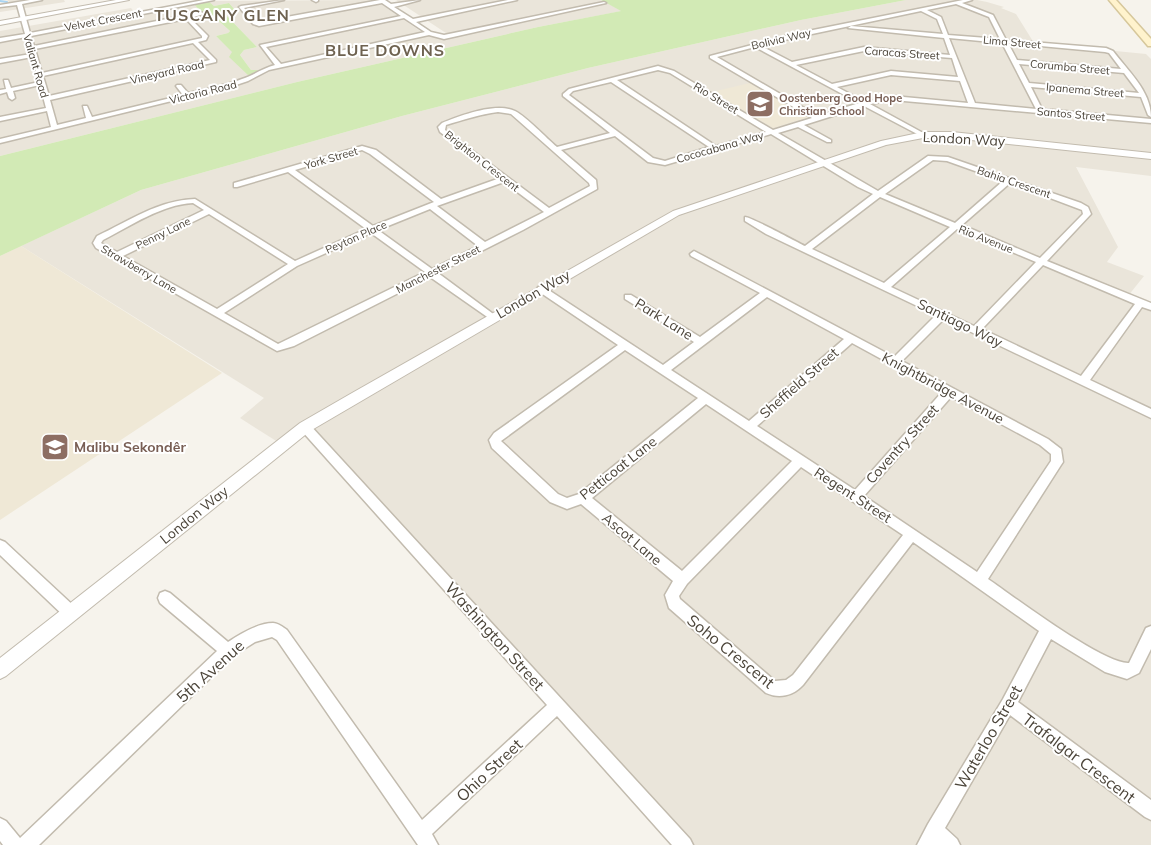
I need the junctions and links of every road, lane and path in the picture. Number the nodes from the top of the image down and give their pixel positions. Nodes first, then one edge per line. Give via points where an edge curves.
1 (40, 0) edge
2 (126, 0) edge
3 (210, 0) edge
4 (282, 0) edge
5 (354, 0) edge
6 (382, 0) edge
7 (418, 0) edge
8 (511, 0) edge
9 (970, 0) edge
10 (1112, 0) edge
11 (468, 2) dead end
12 (502, 3) junction
13 (604, 3) dead end
14 (957, 3) junction
15 (19, 4) junction
16 (362, 5) junction
17 (0, 6) edge
18 (390, 6) junction
19 (478, 8) junction
20 (512, 8) dead end
21 (432, 9) dead end
22 (554, 9) dead end
23 (369, 10) dead end
24 (922, 10) junction
25 (288, 12) dead end
26 (561, 12) junction
27 (201, 14) dead end
28 (441, 15) junction
29 (406, 16) junction
30 (187, 17) junction
31 (294, 18) junction
32 (22, 19) junction
33 (489, 19) dead end
34 (383, 20) junction
35 (340, 21) dead end
36 (413, 21) junction
37 (450, 22) dead end
38 (0, 23) edge
39 (301, 23) dead end
40 (500, 25) junction
41 (145, 26) junction
42 (390, 26) dead end
43 (839, 27) junction
44 (347, 28) junction
45 (151, 31) dead end
46 (429, 33) junction
47 (103, 34) junction
48 (27, 35) junction
49 (269, 35) dead end
50 (306, 36) junction
51 (353, 36) dead end
52 (946, 36) junction
53 (0, 40) edge
54 (109, 40) dead end
55 (1004, 41) junction
56 (58, 42) junction
57 (159, 42) dead end
58 (195, 42) junction
59 (276, 42) junction
60 (314, 44) dead end
61 (1151, 44) edge
62 (756, 45) junction
63 (31, 48) junction
64 (166, 48) junction
65 (116, 49) dead end
66 (62, 50) dead end
67 (33, 55) junction
68 (954, 57) junction
69 (120, 58) junction
70 (313, 58) junction
71 (68, 59) dead end
72 (112, 59) junction
73 (1, 61) edge
74 (210, 62) junction
75 (1015, 62) junction
76 (792, 64) junction
77 (116, 66) dead end
78 (279, 66) junction
79 (73, 67) junction
80 (322, 67) dead end
81 (3, 68) dead end
82 (658, 68) joint
83 (216, 69) dead end
84 (1125, 71) junction
85 (39, 74) junction
86 (962, 79) junction
87 (612, 80) junction
88 (6, 81) dead end
89 (76, 82) dead end
90 (124, 82) junction
91 (42, 83) junction
92 (1027, 85) junction
93 (179, 86) dead end
94 (832, 86) junction
95 (9, 90) junction
96 (128, 90) dead end
97 (80, 91) junction
98 (0, 92) edge
99 (1144, 95) junction
100 (188, 96) junction
101 (12, 98) dead end
102 (46, 99) junction
103 (864, 104) junction
104 (972, 105) junction
105 (992, 106) joint
106 (84, 107) dead end
107 (48, 109) junction
108 (1040, 111) junction
109 (1151, 115) edge
110 (817, 118) junction
111 (0, 119) edge
112 (90, 119) junction
113 (1151, 121) edge
114 (798, 124) junction
115 (55, 128) junction
116 (772, 132) junction
117 (617, 134) junction
118 (923, 135) junction
119 (0, 141) edge
120 (829, 141) dead end
121 (715, 148) junction
122 (554, 150) junction
123 (1151, 156) edge
124 (825, 163) junction
125 (290, 170) junction
126 (505, 179) junction
127 (1008, 181) junction
128 (593, 182) joint
129 (237, 185) dead end
130 (879, 194) junction
131 (439, 202) junction
132 (430, 206) junction
133 (210, 210) junction
134 (549, 212) junction
135 (748, 219) dead end
136 (956, 226) junction
137 (373, 229) junction
138 (484, 246) junction
139 (806, 249) junction
140 (694, 254) dead end
141 (116, 256) junction
142 (1042, 262) junction
143 (294, 264) junction
144 (432, 272) junction
145 (885, 287) junction
146 (541, 289) junction
147 (766, 293) junction
148 (628, 297) dead end
149 (1141, 302) junction
150 (1151, 307) edge
151 (216, 314) junction
152 (943, 314) junction
153 (493, 318) junction
154 (976, 330) junction
155 (850, 339) junction
156 (701, 342) junction
157 (626, 345) junction
158 (275, 347) joint
159 (895, 362) junction
160 (664, 370) junction
161 (1083, 382) junction
162 (949, 392) junction
163 (706, 398) junction
164 (1151, 414) edge
165 (748, 426) junction
166 (306, 427) junction
167 (800, 460) junction
168 (856, 497) junction
169 (583, 498) junction
170 (912, 534) junction
171 (0, 546) edge
172 (682, 580) junction
173 (979, 581) junction
174 (165, 598) dead end
175 (71, 613) junction
176 (1048, 628) junction
177 (1151, 633) edge
178 (228, 651) junction
179 (0, 670) edge
180 (1008, 704) junction
181 (558, 706) junction
182 (1151, 812) edge
183 (0, 827) edge
184 (930, 838) edge
185 (425, 839) edge
186 (14, 845) edge
187 (26, 845) edge
188 (684, 845) edge
189 (951, 845) edge

1 - 15 street
2 - 32 street
3 - 48 street, Velvet Crescent
4 - 31 street via 241,8 256,24
5 - 16 street
6 - 16 street
6 - 18 street
7 - 18 street
8 - 12 street
9 - 14 street, Bolivia Way
10 - 61 main road
11 - 19 street
12 - 19 street
12 - 20 street
13 - 26 street
14 - 24 street, Bolivia Way
14 - 55 street via 990,15
15 - 17 street
15 - 32 street, Valiant Road
16 - 23 street
16 - 31 street
18 - 29 street
19 - 28 street
21 - 28 street
22 - 26 street
24 - 43 street, Bolivia Way
24 - 52 street via 939,18
25 - 31 street
26 - 40 street
27 - 30 street, Velvet Crescent
28 - 36 street
28 - 37 street
29 - 34 street
29 - 36 street
30 - 41 street, Velvet Crescent
30 - 58 street via 205,36
31 - 39 street
32 - 38 street
32 - 48 street, Valiant Road
33 - 40 street
34 - 42 street
34 - 44 street
35 - 44 street
36 - 46 street
40 - 46 street via 440,37
41 - 45 street, Velvet Crescent
41 - 47 street, Velvet Crescent
43 - 52 street, Lima Street
43 - 62 street, Bolivia Way
44 - 50 street
44 - 51 street
46 - 70 street, Victoria Road via 394,44
47 - 54 street, Velvet Crescent
47 - 56 street, Velvet Crescent
48 - 53 street, Velvet Crescent
48 - 63 street, Valiant Road
49 - 59 street
50 - 59 street
50 - 60 street
52 - 55 street, Lima Street
52 - 68 street
55 - 75 street
55 - 84 street, Lima Street via 1103,50 1111,52
56 - 63 street, Velvet Crescent
56 - 66 street, Velvet Crescent
57 - 64 street
58 - 64 street
58 - 74 street, Vineyard Road via 214,61
59 - 78 street via 262,46
62 - 76 street
62 - 110 street, Bolivia Way via 712,56
63 - 67 street, Valiant Road
64 - 69 street
65 - 69 street
67 - 73 street
67 - 85 street, Valiant Road
68 - 76 street, Caracas Street via 864,49
68 - 86 street
69 - 72 street
70 - 78 street, Victoria Road
70 - 80 street
71 - 79 street
72 - 77 street
72 - 79 street
73 - 81 street
74 - 83 street, Vineyard Road
74 - 90 street, Vineyard Road
75 - 84 street, Corumba Street
75 - 92 street
76 - 94 street
78 - 100 street, Victoria Road via 240,82
79 - 85 street
82 - 87 street, Cococabana Way
82 - 116 street, Rio Street via 672,72
84 - 99 street, Lima Street
85 - 91 street, Valiant Road
86 - 94 street via 891,73
86 - 104 street
87 - 117 street, Cococabana Way via 571,90 565,95
87 - 121 street
88 - 95 street
89 - 97 street
90 - 96 street, Vineyard Road
90 - 97 street, Vineyard Road
91 - 95 street
91 - 102 street, Valiant Road
92 - 99 street, Ipanema Street
92 - 108 street
93 - 100 street
94 - 103 street
95 - 98 street
95 - 101 street
97 - 102 street, Vineyard Road
99 - 109 street, Lima Street
100 - 112 street, Victoria Road
102 - 107 street, Valiant Road
103 - 104 street, Cococabana Way via 902,97
103 - 110 street, Cococabana Way
103 - 118 street
104 - 105 street, Cococabana Way
105 - 108 street, Santos Street
106 - 112 street
107 - 111 street
107 - 115 street, Valiant Road
108 - 113 street, Santos Street
110 - 114 street, Cococabana Way
112 - 115 street, Victoria Road
114 - 116 street, Cococabana Way
114 - 120 street
115 - 119 street, Victoria Road
116 - 121 street, Cococabana Way
116 - 124 street, Rio Street
117 - 121 street, Cococabana Way via 657,162 665,163
117 - 122 street
118 - 123 street, London Way
118 - 124 street, London Way via 884,143
122 - 126 street, Brighton Crescent via 507,110 496,110 441,127
122 - 128 street, Brighton Crescent
124 - 130 street, Rio Avenue
124 - 146 street, London Way via 676,213
125 - 129 street, York Street
125 - 131 street, York Street via 351,150 367,149
125 - 137 street
126 - 131 street, Peyton Place
126 - 134 street, Brighton Crescent
127 - 130 street, Bahia Crescent via 937,157
127 - 136 street
127 - 142 street, Bahia Crescent via 1087,211
128 - 134 street, Manchester Street via 592,190
130 - 136 street, Rio Avenue
130 - 139 street, Bahia Crescent
131 - 132 street, Peyton Place
132 - 137 street, Peyton Place
132 - 138 street
133 - 141 street, Penny Lane
133 - 141 street, Strawberry Lane via 195,201 174,203 100,238 99,246
133 - 143 street, Strawberry Lane
134 - 138 street, Manchester Street
135 - 139 street, Santiago Way
136 - 142 street, Rio Avenue
136 - 145 street
137 - 143 street, Peyton Place
137 - 144 street
138 - 144 street, Manchester Street
139 - 145 street, Santiago Way
140 - 147 street, Knightbridge Avenue
141 - 151 street, Strawberry Lane
142 - 149 street, Rio Avenue
142 - 154 street, Bahia Crescent
143 - 151 street, Peyton Place
144 - 153 street
144 - 158 street, Manchester Street via 290,344
145 - 152 street, Santiago Way
146 - 153 street, London Way
146 - 157 street, Regent Street
147 - 155 street, Knightbridge Avenue
147 - 156 street
148 - 156 street, Park Lane
149 - 150 street, Rio Avenue
149 - 161 street
151 - 158 street, Strawberry Lane
152 - 154 street, Santiago Way
152 - 159 street
153 - 166 street, London Way
154 - 161 street, Santiago Way
155 - 159 street, Knightbridge Avenue
155 - 165 street, Sheffield Street
156 - 160 street
157 - 160 street, Regent Street
157 - 169 street, Petticoat Lane via 495,440 496,445 554,498 567,504
159 - 162 street, Knightbridge Avenue
160 - 163 street, Regent Street
161 - 164 street, Santiago Way
162 - 168 street, Coventry Street
162 - 173 street, Knightbridge Avenue via 1053,447 1058,457
163 - 165 street, Regent Street
163 - 169 street, Petticoat Lane
165 - 167 street, Regent Street
166 - 175 street, London Way
166 - 181 street, Washington Street
167 - 168 street, Regent Street
167 - 172 street, Soho Crescent
168 - 170 street, Regent Street
169 - 172 street, Ascot Lane
170 - 172 street, Soho Crescent via 794,685 784,689 771,688 674,603 673,591
170 - 173 street, Regent Street
171 - 175 street
173 - 176 street, Regent Street
174 - 178 street
175 - 179 street, London Way
176 - 177 street, Regent Street via 1105,665 1127,671 1134,668
176 - 180 street, Waterloo Street
178 - 185 street, 5th Avenue via 257,633 274,630 282,635
178 - 187 street, 5th Avenue
180 - 182 street, Trafalgar Crescent
180 - 184 street, Waterloo Street
181 - 185 street, Ohio Street
181 - 188 street, Washington Street
183 - 186 street
184 - 189 street

